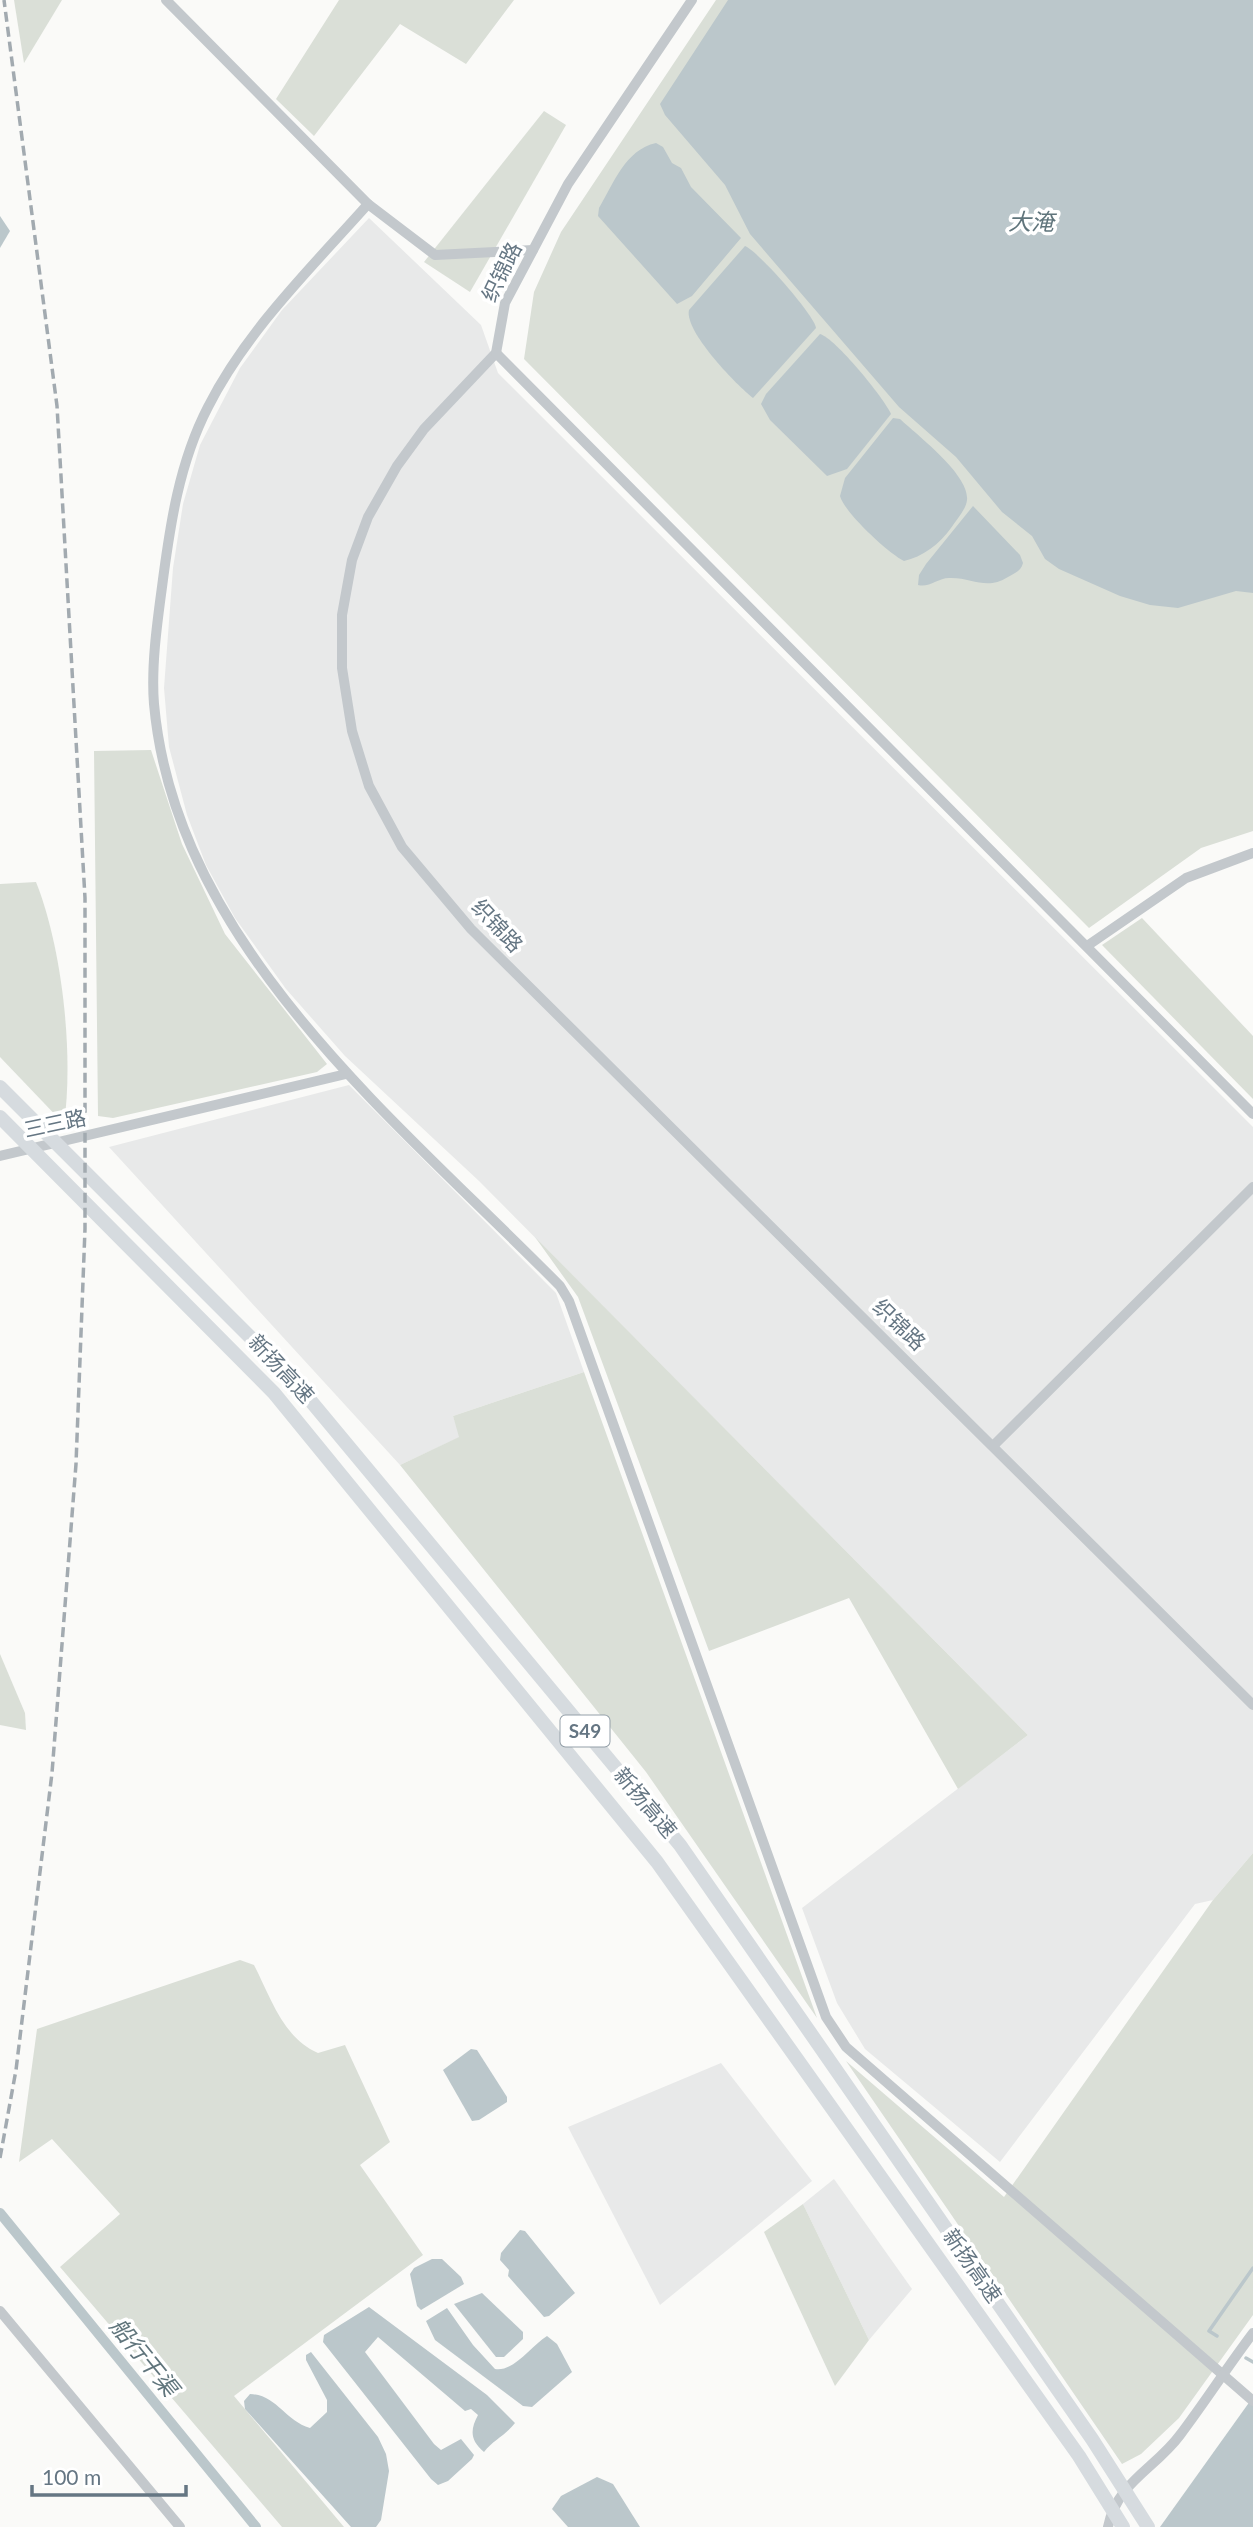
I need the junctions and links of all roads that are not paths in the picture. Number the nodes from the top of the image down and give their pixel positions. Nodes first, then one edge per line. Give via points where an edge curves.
1 (166, 0) edge
2 (692, 0) edge
3 (368, 204) junction
4 (533, 250) junction
5 (496, 354) junction
6 (1253, 853) edge
7 (1087, 946) junction
8 (346, 1074) junction
9 (0, 1087) edge
10 (1253, 1114) edge
11 (0, 1117) edge
12 (0, 1156) edge
13 (1253, 1187) edge
14 (994, 1445) junction
15 (1253, 1705) edge
16 (0, 2311) edge
17 (1253, 2333) edge
18 (1226, 2378) junction
19 (1253, 2401) edge
20 (180, 2527) edge
21 (1108, 2527) edge
22 (1124, 2527) edge
23 (1148, 2527) edge

1 - 3 street
2 - 4 street, 织锦路 via 568,184
3 - 4 street via 435,255
3 - 8 street via 273,312 208,407 171,515 154,700 167,776 196,855 234,930 276,991
4 - 5 street, 织锦路 via 505,303
5 - 7 street
5 - 14 street, 织锦路 via 410,447 368,517 352,560 342,615 342,668 352,731 369,786 402,847 471,929
6 - 7 street via 1186,878
7 - 10 street
8 - 12 street, 三三路
8 - 18 street via 552,1278 569,1301 822,2004 841,2040
9 - 23 highway, 新扬高速 / S49 via 296,1382 680,1845 1092,2439
11 - 22 highway, 新扬高速 / S49 via 274,1393 657,1862 1079,2456
13 - 14 street
14 - 15 street, 织锦路
16 - 20 street
17 - 18 street
18 - 19 street
18 - 21 street via 1171,2446 1131,2480 1110,2513

